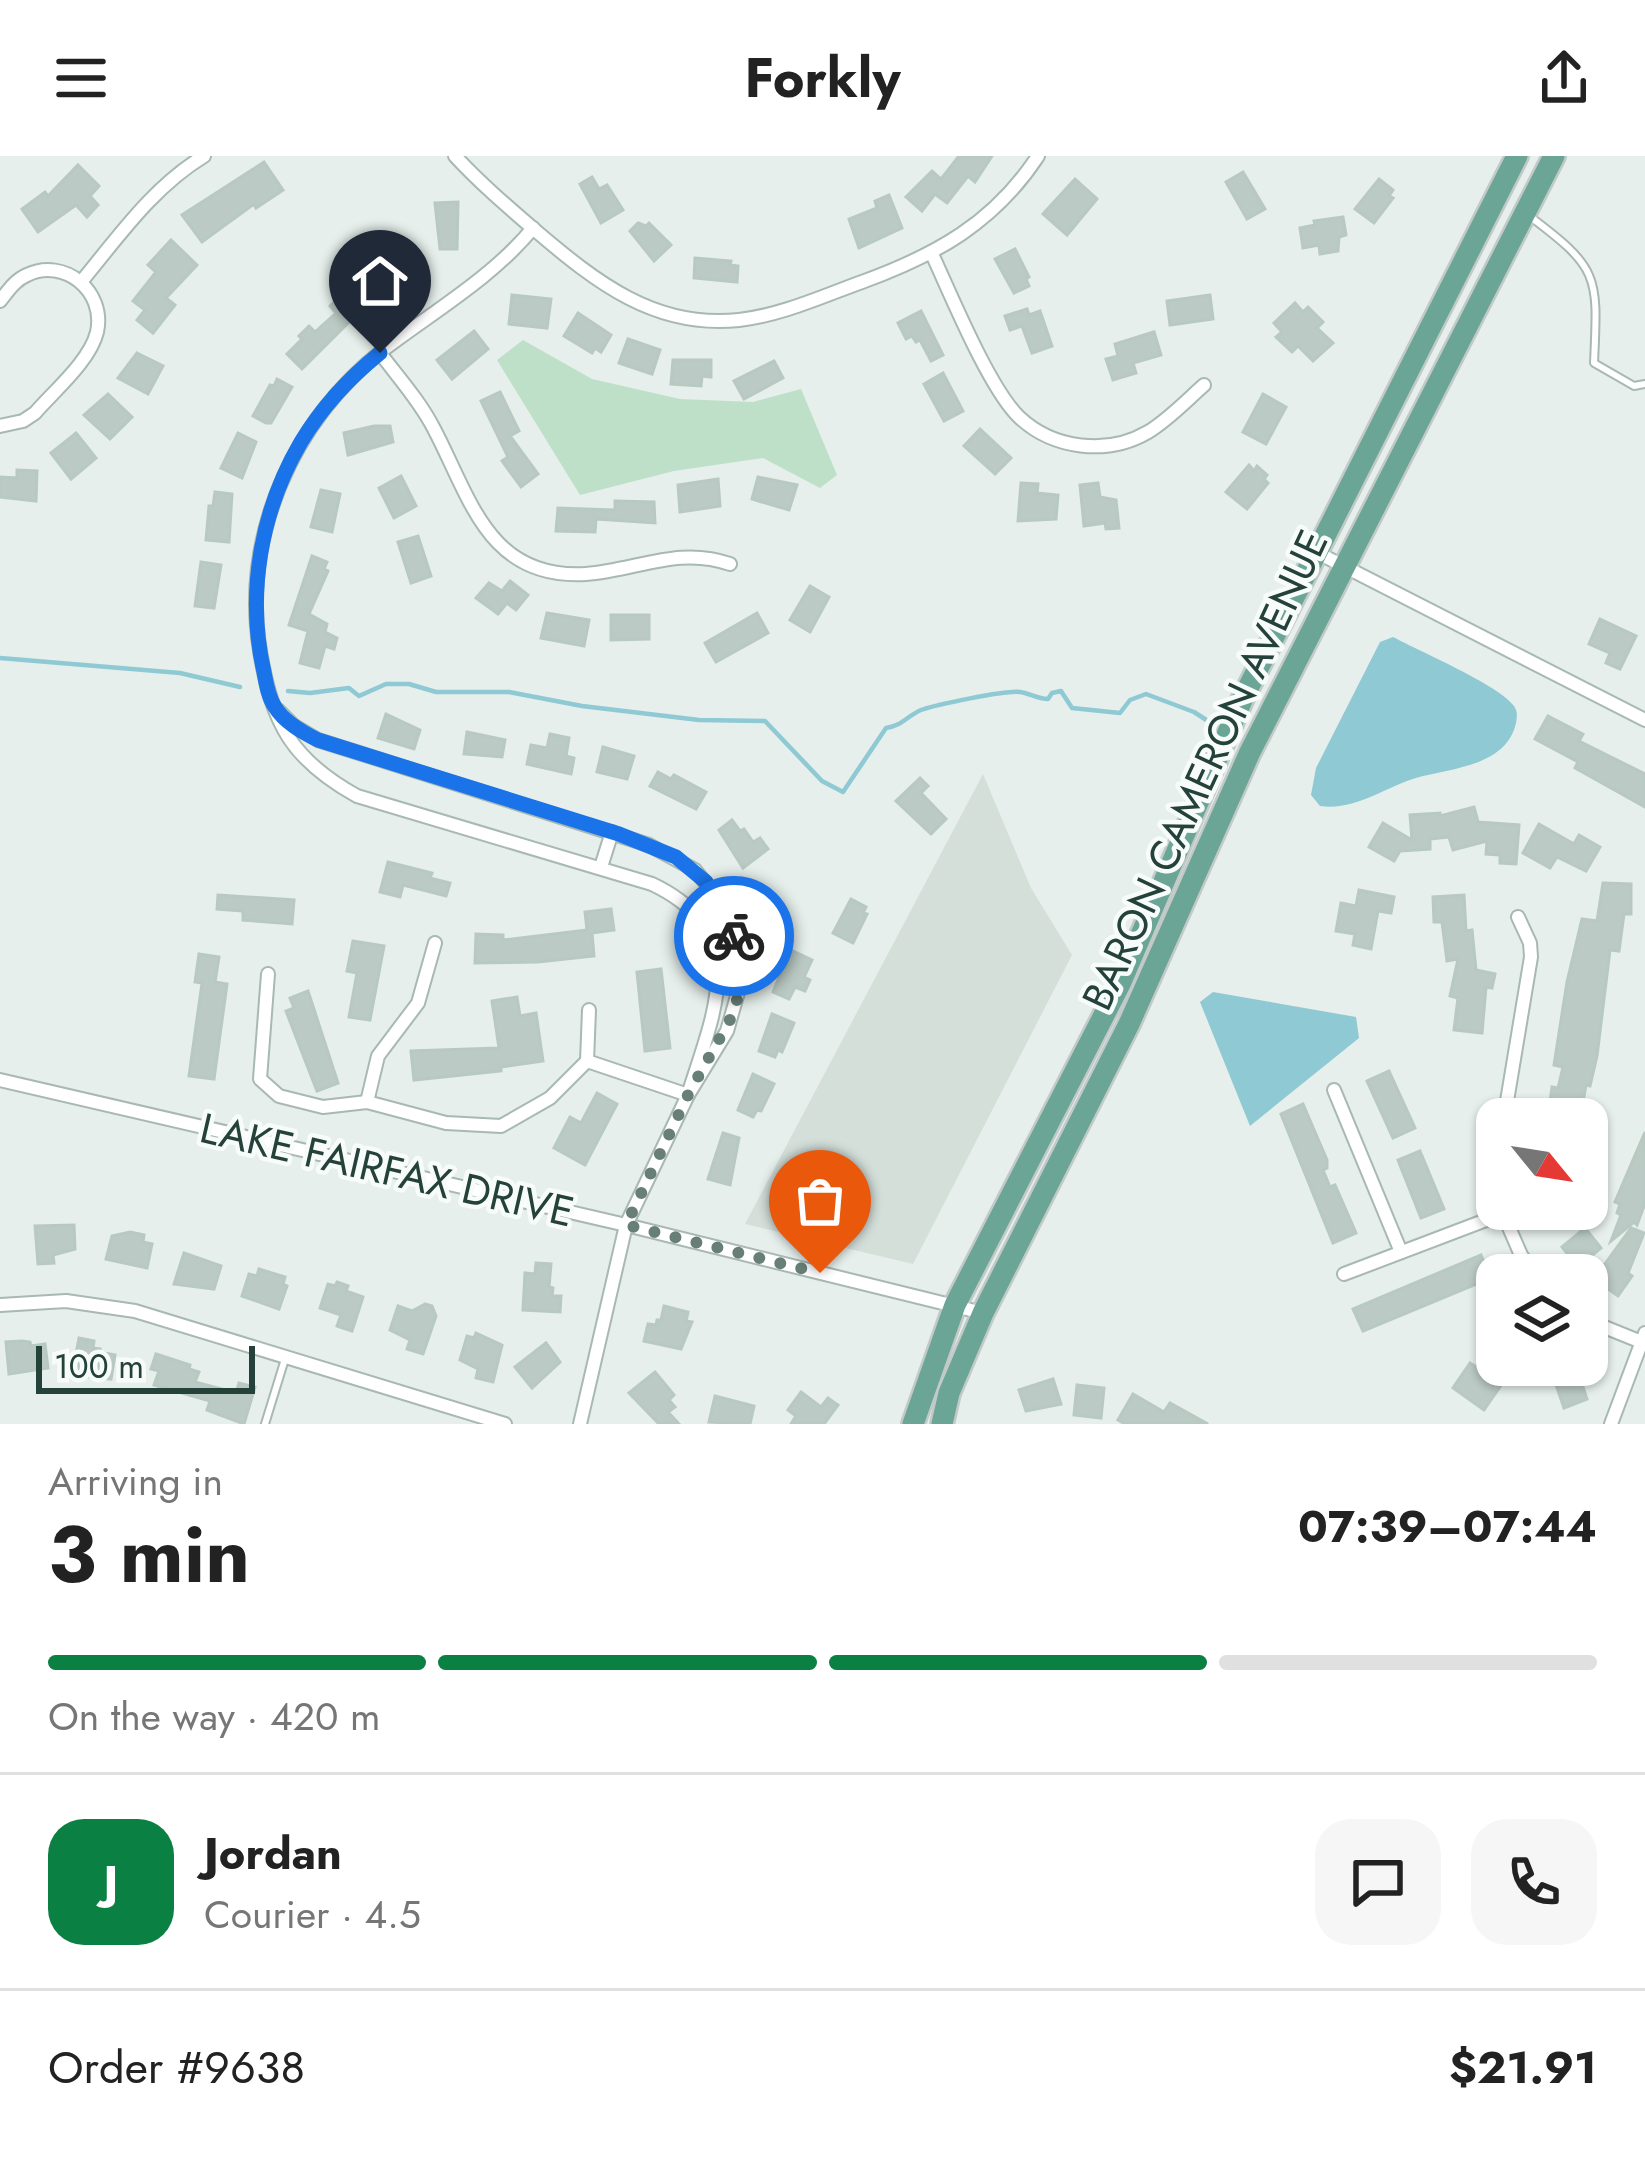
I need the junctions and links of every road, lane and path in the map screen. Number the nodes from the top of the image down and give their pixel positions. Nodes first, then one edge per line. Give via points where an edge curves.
1 (204, 156) edge
2 (455, 156) edge
3 (1038, 156) edge
4 (1517, 156) edge
5 (1554, 156) edge
6 (1525, 213) junction
7 (533, 228) junction
8 (932, 254) junction
9 (81, 282) junction
10 (0, 301) edge
11 (380, 353) junction
12 (1645, 384) edge
13 (1204, 385) dead end
14 (0, 426) edge
15 (1316, 552) junction
16 (730, 563) dead end
17 (1344, 566) junction
18 (274, 706) junction
19 (1645, 720) edge
20 (612, 832) junction
21 (601, 867) junction
22 (1518, 917) dead end
23 (435, 944) dead end
24 (268, 974) dead end
25 (589, 1010) dead end
26 (587, 1061) junction
27 (0, 1080) edge
28 (1334, 1090) dead end
29 (688, 1095) junction
30 (1508, 1098) edge
31 (367, 1102) junction
32 (1476, 1222) edge
33 (626, 1225) junction
34 (1401, 1252) junction
35 (1344, 1274) dead end
36 (0, 1305) edge
37 (956, 1305) junction
38 (983, 1313) junction
39 (1608, 1326) edge
40 (1644, 1339) edge
41 (285, 1358) junction
42 (265, 1424) edge
43 (506, 1424) edge
44 (580, 1424) edge
45 (913, 1424) edge
46 (941, 1424) edge
47 (1611, 1424) edge

1 - 9 street via 147,202
2 - 7 street
3 - 8 street via 983,220
4 - 15 main road, BARON CAMERON AVENUE
5 - 6 main road, BARON CAMERON AVENUE
6 - 12 lane via 1591,271 1594,363 1634,386
6 - 17 main road, BARON CAMERON AVENUE
7 - 8 street via 632,303 714,321 792,307
7 - 11 street
8 - 13 street via 1006,401 1052,438 1091,447 1130,440
9 - 10 street via 39,271
9 - 14 street via 98,316 93,342 35,413
11 - 16 street via 433,426 479,523 509,553 569,574 676,556
11 - 18 street via 311,427 268,517 256,604
15 - 17 street
15 - 37 main road, BARON CAMERON AVENUE via 1242,700 1120,984
17 - 19 street
17 - 38 main road, BARON CAMERON AVENUE
18 - 20 street via 318,740
18 - 21 street via 308,765 357,796
20 - 21 street
20 - 29 street via 695,870 735,940 736,1009
21 - 29 street via 672,893 712,940 720,988
22 - 30 street via 1531,957
23 - 31 street via 418,1003 378,1055
24 - 31 street via 260,1079 279,1096 323,1107
25 - 26 street
26 - 29 street
26 - 31 street via 550,1098 501,1126 446,1123
27 - 33 street, LAKE FAIRFAX DRIVE
28 - 34 street
29 - 33 street
32 - 34 street
33 - 37 street, LAKE FAIRFAX DRIVE
33 - 44 street
34 - 35 street
36 - 41 street via 102,1304
37 - 38 street, LAKE FAIRFAX DRIVE
37 - 45 main road, BARON CAMERON AVENUE
38 - 46 main road, BARON CAMERON AVENUE
39 - 40 street
40 - 47 street
41 - 42 lane
41 - 43 street

